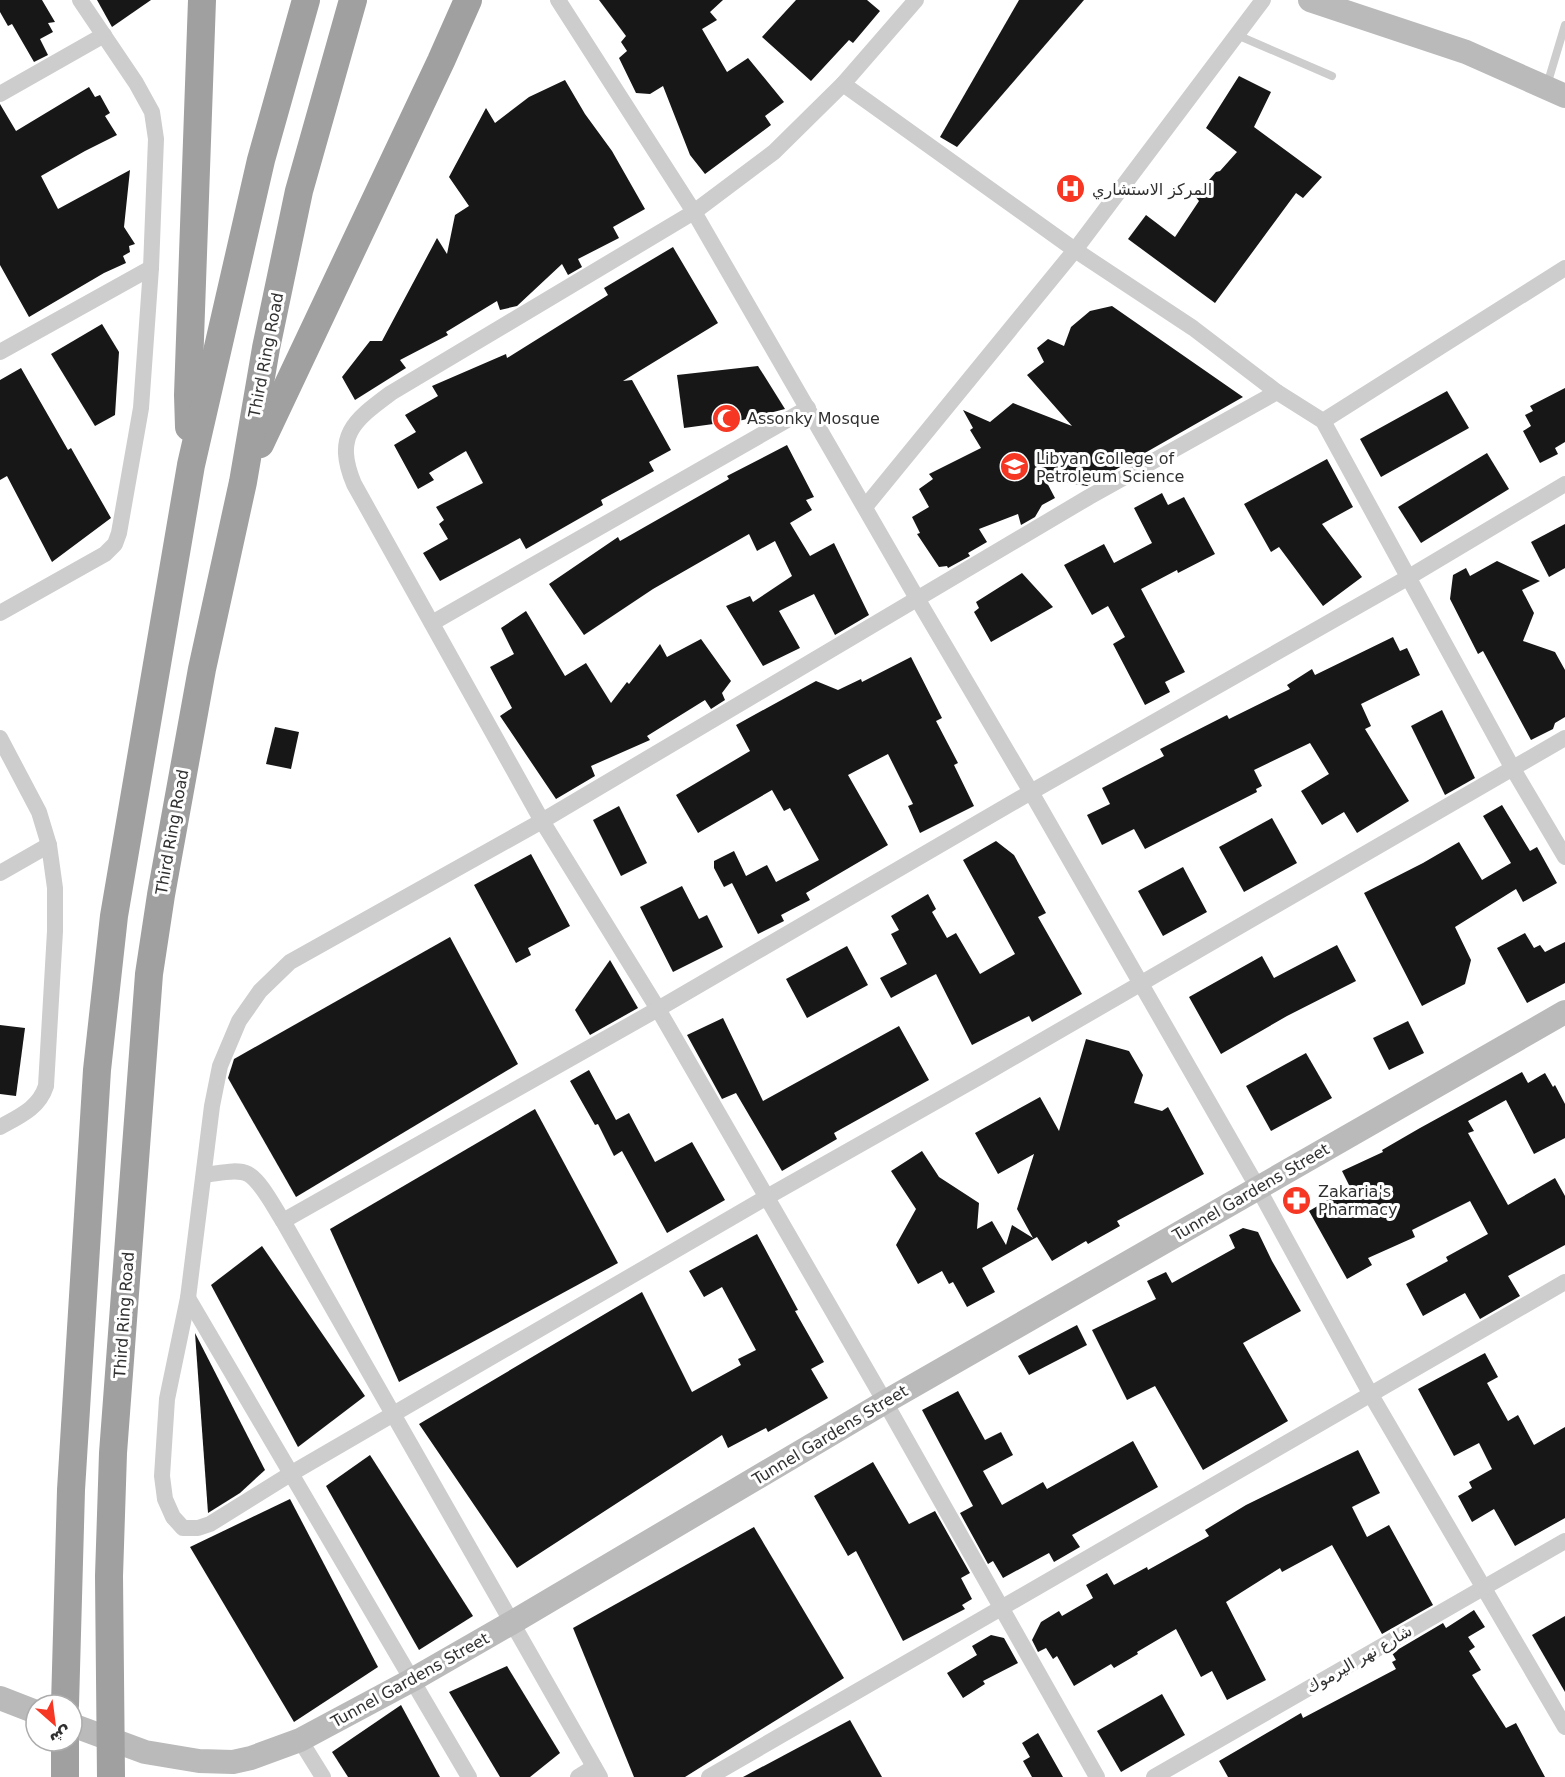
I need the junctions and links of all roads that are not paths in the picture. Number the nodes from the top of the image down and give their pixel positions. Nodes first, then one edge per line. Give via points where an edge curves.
1 (80, 0) edge
2 (202, 0) edge
3 (306, 0) edge
4 (353, 0) edge
5 (468, 0) edge
6 (558, 0) edge
7 (916, 0) edge
8 (1263, 0) edge
9 (1310, 0) edge
10 (1565, 25) edge
11 (1237, 34) junction
12 (104, 35) junction
13 (1332, 76) dead end
14 (843, 84) junction
15 (1556, 91) edge
16 (0, 94) edge
17 (694, 212) junction
18 (1074, 250) junction
19 (151, 268) junction
20 (1565, 268) edge
21 (0, 352) edge
22 (1277, 392) junction
23 (808, 408) junction
24 (1323, 421) junction
25 (191, 465) junction
26 (243, 482) junction
27 (1565, 484) edge
28 (865, 507) junction
29 (1409, 577) junction
30 (918, 600) junction
31 (0, 613) edge
32 (432, 623) junction
33 (0, 738) edge
34 (1565, 738) edge
35 (1513, 770) junction
36 (1031, 792) junction
37 (542, 821) junction
38 (49, 845) junction
39 (1565, 857) edge
40 (0, 873) edge
41 (1140, 983) junction
42 (658, 1009) junction
43 (1565, 1011) edge
44 (0, 1127) edge
45 (204, 1175) junction
46 (1258, 1188) junction
47 (767, 1197) junction
48 (283, 1221) junction
49 (1565, 1282) edge
50 (188, 1298) junction
51 (1371, 1395) junction
52 (885, 1402) junction
53 (394, 1415) junction
54 (291, 1473) junction
55 (1565, 1541) edge
56 (1484, 1588) junction
57 (1001, 1607) junction
58 (513, 1622) junction
59 (412, 1680) junction
60 (65, 1693) edge
61 (0, 1698) edge
62 (24, 1707) edge
63 (1565, 1727) edge
64 (84, 1729) edge
65 (300, 1740) junction
66 (65, 1753) edge
67 (597, 1772) edge
68 (65, 1777) edge
69 (111, 1777) edge
70 (323, 1777) edge
71 (469, 1777) edge
72 (578, 1777) edge
73 (708, 1777) edge
74 (1097, 1777) edge
75 (1155, 1777) edge

1 - 12 street
2 - 25 highway via 188,395
3 - 25 highway via 261,160
4 - 26 highway, Third Ring Road via 299,191
5 - 26 highway
6 - 17 street
7 - 14 street
8 - 11 street
9 - 15 main road via 1466,52
10 - 15 lane
11 - 13 lane
11 - 18 street
12 - 16 street
12 - 19 street via 152,112 156,139
14 - 17 street via 774,152
14 - 18 street
17 - 23 street
17 - 32 street via 391,393 362,414 346,438 345,464 354,484
18 - 22 street via 1193,328
18 - 28 street
19 - 21 street
19 - 31 street via 141,408 115,543 105,554
20 - 24 street
22 - 24 street
22 - 30 street via 1089,497
23 - 28 street
23 - 32 street
24 - 29 street
25 - 60 highway via 114,916 97,1070 70,1490
26 - 69 highway, Third Ring Road via 202,669 149,974 113,1453 109,1576
27 - 29 street
28 - 30 street
29 - 35 street
29 - 36 street
30 - 36 street
30 - 37 street
32 - 37 street
33 - 38 street via 39,812
34 - 35 street
35 - 39 street
35 - 41 street
36 - 41 street
36 - 42 street
37 - 42 street
37 - 45 street via 290,962 260,991 239,1021 220,1065
38 - 40 street
38 - 44 street via 55,888 55,932 46,1086 34,1107
41 - 46 street
41 - 47 street
42 - 47 street
42 - 48 street
43 - 46 main road, Tunnel Gardens Street
45 - 48 street via 248,1174
45 - 50 street
46 - 51 street
46 - 52 main road, Tunnel Gardens Street
47 - 52 street
47 - 53 street
48 - 53 street
49 - 51 street
50 - 54 street
50 - 54 street via 167,1399 162,1476 165,1499 173,1517 183,1528 210,1524
51 - 56 street
51 - 57 street
52 - 57 street
52 - 58 main road, Tunnel Gardens Street
53 - 54 street
53 - 58 street
54 - 59 street
55 - 56 street, شارع نهر اليرموك
56 - 63 street
56 - 75 street, شارع نهر اليرموك
57 - 73 street
57 - 74 street
58 - 59 main road, Tunnel Gardens Street
58 - 67 street
59 - 65 main road, Tunnel Gardens Street
59 - 71 street
61 - 62 main road
64 - 65 main road, Tunnel Gardens Street via 145,1752 199,1761 251,1758
65 - 70 street
66 - 68 highway
67 - 72 street

